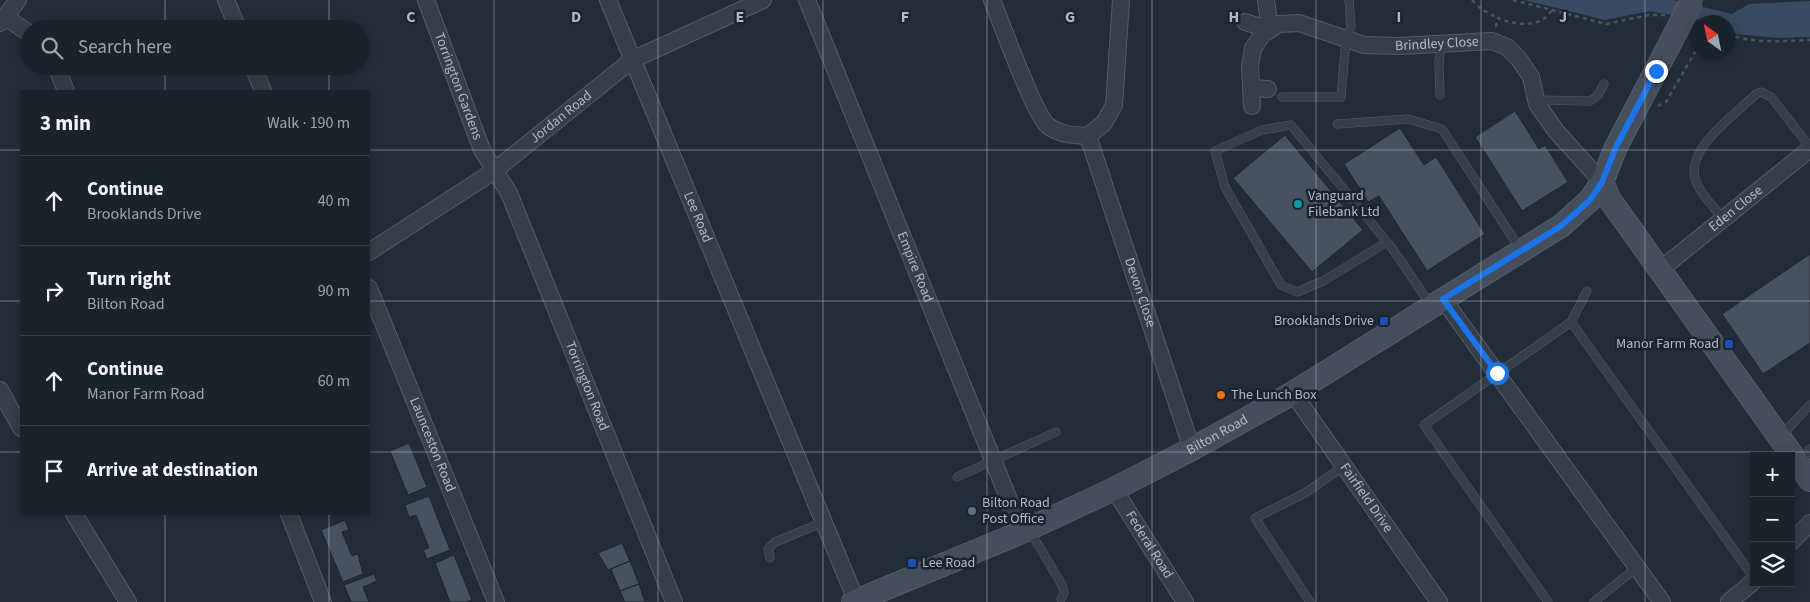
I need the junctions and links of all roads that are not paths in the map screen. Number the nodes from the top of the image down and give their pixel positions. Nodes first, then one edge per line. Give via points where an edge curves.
1 (18, 0) edge
2 (226, 0) edge
3 (426, 0) edge
4 (608, 0) edge
5 (763, 0) edge
6 (807, 0) edge
7 (992, 0) edge
8 (1121, 0) edge
9 (1266, 0) edge
10 (1349, 0) edge
11 (1692, 0) edge
12 (3, 20) edge
13 (234, 20) edge
14 (1245, 22) dead end
15 (20, 28) edge
16 (1270, 30) junction
17 (1346, 38) junction
18 (1442, 44) junction
19 (632, 60) junction
20 (60, 75) edge
21 (257, 75) edge
22 (1604, 84) dead end
23 (1251, 88) junction
24 (66, 90) edge
25 (263, 90) edge
26 (1276, 93) joint
27 (1440, 95) dead end
28 (1536, 100) junction
29 (1252, 106) dead end
30 (1337, 124) dead end
31 (1088, 136) junction
32 (1810, 148) edge
33 (494, 171) junction
34 (1602, 182) junction
35 (1723, 219) junction
36 (1387, 242) junction
37 (370, 251) edge
38 (1521, 251) junction
39 (1661, 268) junction
40 (370, 290) edge
41 (1587, 291) dead end
42 (1437, 303) junction
43 (1570, 322) junction
44 (1497, 373) junction
45 (0, 390) edge
46 (1293, 393) junction
47 (1810, 405) edge
48 (20, 426) edge
49 (1056, 432) dead end
50 (1780, 437) junction
51 (1192, 449) junction
52 (992, 459) junction
53 (1806, 464) edge
54 (1344, 466) junction
55 (957, 477) dead end
56 (1114, 489) junction
57 (75, 515) edge
58 (288, 515) edge
59 (824, 522) junction
60 (1810, 522) edge
61 (1026, 530) junction
62 (1795, 538) edge
63 (770, 558) dead end
64 (1637, 567) junction
65 (1750, 574) edge
66 (1750, 584) edge
67 (1061, 599) dead end
68 (855, 601) edge
69 (128, 602) edge
70 (323, 602) edge
71 (496, 602) edge
72 (674, 602) edge
73 (1184, 602) edge
74 (1310, 602) edge
75 (1439, 602) edge
76 (1548, 602) edge
77 (1594, 602) edge
78 (1662, 602) edge
79 (1729, 602) edge

1 - 12 street
2 - 13 street
3 - 33 street, Torrington Gardens via 482,150
4 - 19 street, Lee Road
5 - 19 street, Jordan Road
6 - 52 street, Empire Road
7 - 31 street via 1032,100 1047,125 1065,135
8 - 31 street via 1114,105 1104,123
9 - 16 street
10 - 17 lane via 1351,27
11 - 34 street, bridge via 1672,25
12 - 15 street
14 - 16 street
16 - 17 street, Brindley Close via 1279,24 1300,23 1330,36
16 - 23 street via 1253,48
17 - 18 street, Brindley Close via 1364,46
17 - 26 lane via 1341,97
18 - 27 lane
18 - 28 street, Brindley Close via 1492,41 1507,46 1531,77
19 - 33 street, Jordan Road
19 - 59 street, Lee Road
20 - 24 street
21 - 25 street
22 - 28 lane via 1590,101
23 - 26 street
23 - 29 street
28 - 34 street, Brindley Close via 1556,131
30 - 38 lane via 1408,119 1442,128
31 - 51 street, Devon Close
32 - 35 street, Eden Close
32 - 35 lane via 1770,97 1761,92 1756,94 1716,130 1696,157 1695,179
33 - 37 street, Jordan Road
33 - 72 street, Torrington Road via 509,193
34 - 38 street, Bilton Road via 1577,213
34 - 39 street via 1610,200
35 - 39 street, Eden Close
36 - 36 lane via 1291,125 1262,130 1215,151 1225,187 1281,285 1298,292 1323,281
36 - 42 lane
38 - 42 street, Bilton Road
39 - 50 street
40 - 71 street, Launceston Road
41 - 43 lane
42 - 44 street
42 - 46 street, Bilton Road
43 - 44 lane
43 - 65 lane
44 - 64 street
44 - 76 lane via 1424,426
45 - 48 street
46 - 51 street, Bilton Road
46 - 54 street, Fairfield Drive
47 - 50 lane
49 - 52 lane
50 - 53 street
51 - 56 street, Bilton Road
52 - 55 lane
52 - 61 street, Empire Road
54 - 74 lane via 1305,493 1255,518
54 - 75 street, Fairfield Drive
56 - 61 street, Bilton Road
56 - 73 street, Federal Road
57 - 69 street
58 - 70 street
59 - 63 lane via 775,542 768,549
59 - 68 street, Lee Road
60 - 62 street
61 - 67 lane via 1062,585 1064,593
61 - 68 street, Bilton Road
64 - 77 lane
64 - 78 street
66 - 79 street

